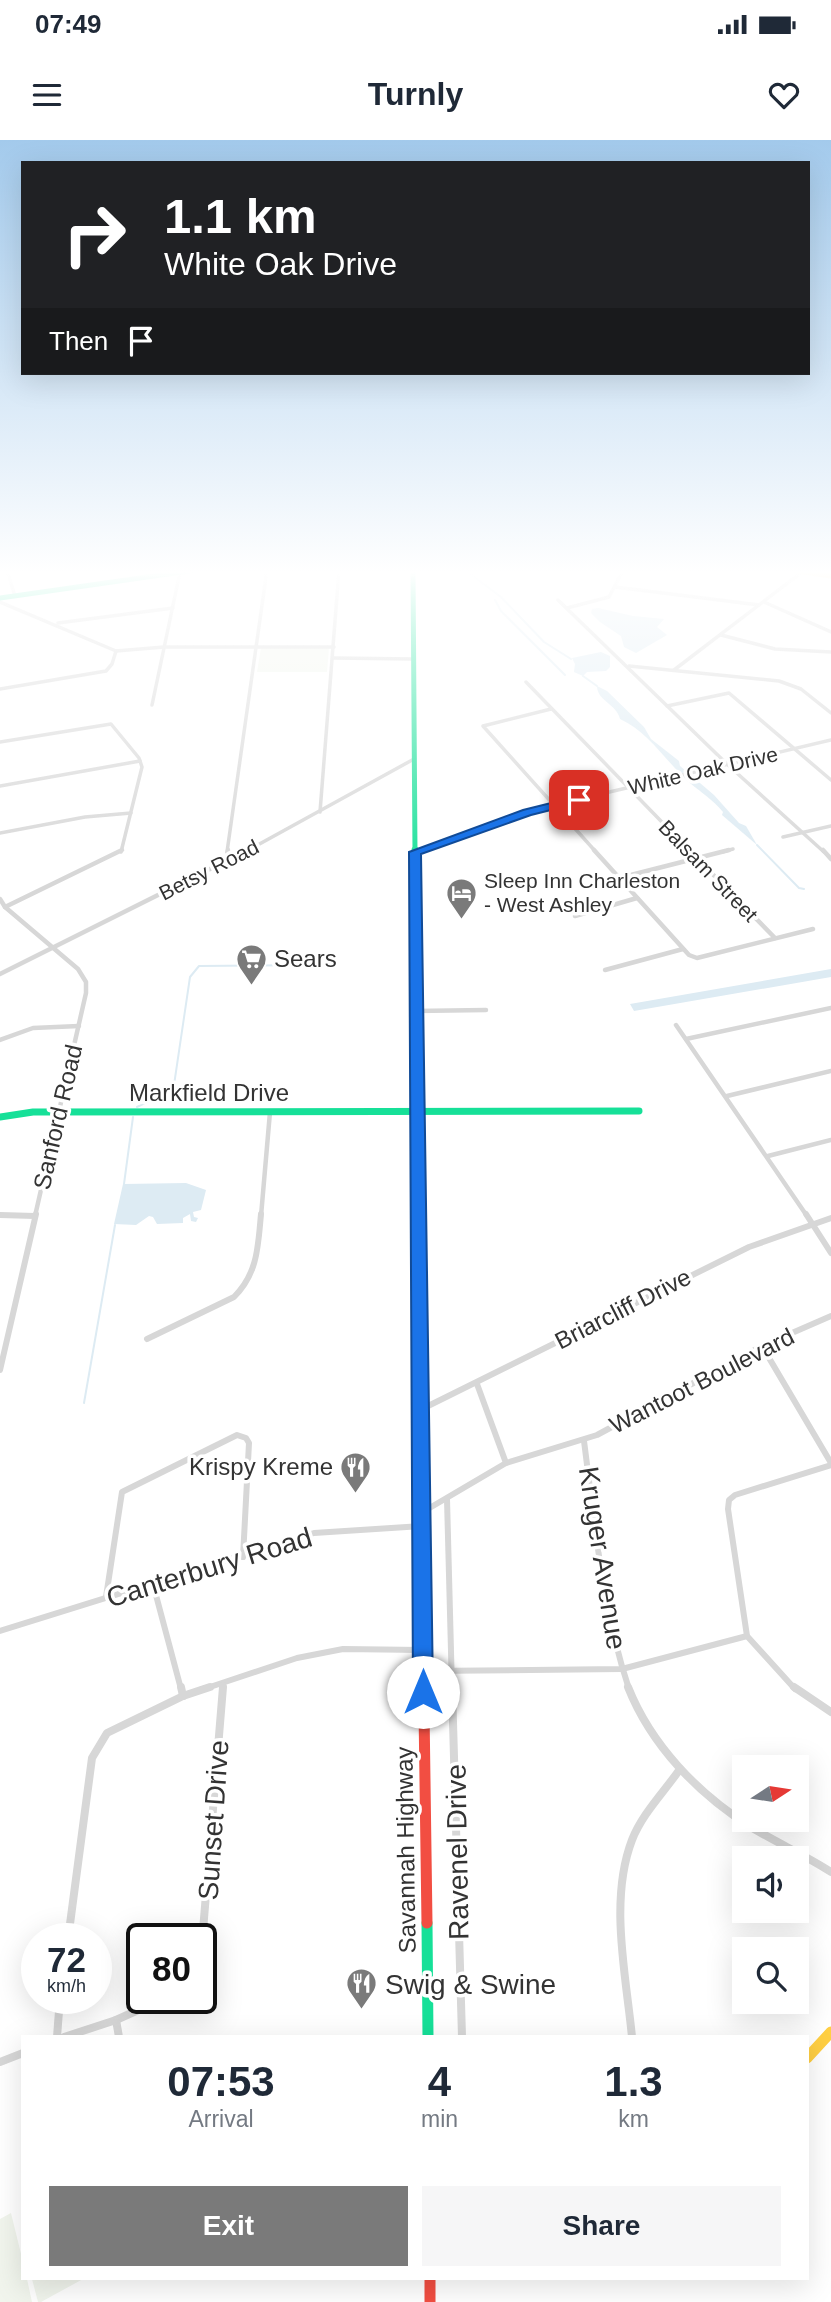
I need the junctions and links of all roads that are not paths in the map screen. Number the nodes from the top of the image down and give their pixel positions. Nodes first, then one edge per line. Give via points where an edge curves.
1 (106, 671) edge
2 (159, 671) edge
3 (253, 671) edge
4 (332, 671) edge
5 (414, 671) edge
6 (633, 671) edge
7 (682, 671) edge
8 (526, 682) dead end
9 (0, 689) edge
10 (729, 693) joint
11 (152, 705) dead end
12 (667, 706) junction
13 (551, 709) junction
14 (831, 713) edge
15 (831, 740) edge
16 (0, 742) edge
17 (795, 749) junction
18 (414, 759) junction
19 (140, 761) junction
20 (727, 765) junction
21 (831, 780) edge
22 (0, 786) edge
23 (627, 788) junction
24 (554, 805) junction
25 (320, 812) junction
26 (131, 813) junction
27 (831, 825) edge
28 (0, 833) edge
29 (803, 833) junction
30 (783, 837) dead end
31 (733, 849) dead end
32 (415, 852) junction
33 (698, 859) junction
34 (831, 859) edge
35 (226, 862) junction
36 (620, 878) junction
37 (638, 898) junction
38 (0, 899) edge
39 (5, 906) junction
40 (575, 916) dead end
41 (813, 929) dead end
42 (775, 939) junction
43 (54, 947) junction
44 (683, 949) junction
45 (605, 970) dead end
46 (0, 974) edge
47 (831, 1008) edge
48 (486, 1010) dead end
49 (415, 1011) junction
50 (676, 1025) dead end
51 (79, 1026) junction
52 (686, 1039) junction
53 (0, 1040) edge
54 (831, 1071) edge
55 (727, 1096) junction
56 (60, 1111) junction
57 (418, 1111) junction
58 (639, 1111) dead end
59 (271, 1112) junction
60 (0, 1117) edge
61 (831, 1140) edge
62 (768, 1156) junction
63 (0, 1215) edge
64 (36, 1216) junction
65 (831, 1218) edge
66 (811, 1224) junction
67 (831, 1253) edge
68 (831, 1317) edge
69 (147, 1339) dead end
70 (762, 1346) junction
71 (0, 1370) edge
72 (477, 1384) junction
73 (420, 1410) junction
74 (584, 1441) junction
75 (506, 1463) junction
76 (831, 1464) edge
77 (447, 1499) junction
78 (421, 1513) junction
79 (422, 1526) junction
80 (243, 1557) junction
81 (153, 1584) junction
82 (106, 1597) junction
83 (0, 1631) edge
84 (747, 1636) junction
85 (423, 1650) junction
86 (622, 1669) junction
87 (453, 1670) junction
88 (423, 1671) junction
89 (223, 1685) junction
90 (183, 1696) junction
91 (831, 1712) edge
92 (681, 1769) junction
93 (831, 1872) edge
94 (70, 1923) edge
95 (204, 1923) edge
96 (59, 2014) edge
97 (129, 2014) edge
98 (116, 2020) junction
99 (831, 2032) edge
100 (57, 2035) edge
101 (70, 2035) edge
102 (120, 2035) edge
103 (428, 2035) edge
104 (462, 2035) edge
105 (632, 2035) edge
106 (21, 2054) edge
107 (809, 2056) edge
108 (0, 2062) edge
109 (430, 2280) edge
110 (430, 2302) edge

1 - 9 street
2 - 11 street
3 - 35 street
4 - 25 street
5 - 18 main road, Savannah Highway
6 - 12 street
7 - 14 street via 789,683
8 - 13 street, Balsam Street
10 - 12 street
10 - 17 street
12 - 20 street
13 - 23 street, Balsam Street
13 - 24 street via 483,726
15 - 17 street, White Oak Drive
16 - 19 street via 111,724
17 - 20 street, White Oak Drive
17 - 21 street
18 - 25 street, Betsy Road
18 - 32 main road, Savannah Highway
19 - 22 street
19 - 26 street
20 - 23 street, White Oak Drive
20 - 29 street
23 - 24 street, White Oak Drive
23 - 33 street, Balsam Street
24 - 32 street, White Oak Drive
24 - 36 street
25 - 35 street, Betsy Road
26 - 28 street
26 - 39 street via 121,852
27 - 29 street
29 - 30 street
29 - 34 street
31 - 33 street
32 - 49 main road, Savannah Highway
33 - 36 street
33 - 42 street, Balsam Street
35 - 43 street, Betsy Road
36 - 37 street
37 - 40 street
37 - 44 street
38 - 39 street, Sanford Road
39 - 43 street, Sanford Road
41 - 42 street
42 - 44 street via 697,958
43 - 46 street, Betsy Road
43 - 51 street, Sanford Road via 86,982
44 - 45 street
47 - 52 street
48 - 49 street
49 - 57 main road, Savannah Highway
50 - 52 street
51 - 53 street via 33,1028
51 - 56 street, Sanford Road
52 - 55 street
54 - 55 street
55 - 62 street
56 - 59 main road, Markfield Drive
56 - 60 main road, Markfield Drive
56 - 64 street, Sanford Road
57 - 58 main road, Markfield Drive
57 - 59 main road, Markfield Drive
57 - 73 main road, Savannah Highway
59 - 69 street via 257,1262 251,1275 234,1297
61 - 62 street
62 - 66 street
63 - 64 street
64 - 71 street, Sanford Road
65 - 66 street, Briarcliff Drive
66 - 67 street
66 - 72 street, Briarcliff Drive via 725,1259
68 - 70 street, Wantoot Boulevard
70 - 74 street, Wantoot Boulevard
70 - 76 street
72 - 73 street, Briarcliff Drive
72 - 75 street
73 - 78 main road, Savannah Highway
74 - 75 street, Wantoot Boulevard
74 - 86 street, Kruger Avenue via 607,1611
75 - 77 street, Wantoot Boulevard
76 - 84 street via 729,1500
77 - 78 street, Wantoot Boulevard
77 - 87 street, Ravenel Drive
78 - 79 main road, Savannah Highway
79 - 80 street, Canterbury Road via 314,1533
79 - 85 main road, Savannah Highway
80 - 81 street, Canterbury Road
80 - 82 street via 249,1443 237,1435 122,1492
81 - 82 street, Canterbury Road
81 - 90 street
82 - 83 street, Canterbury Road
84 - 86 street
84 - 91 street via 799,1693
85 - 88 main road, Savannah Highway
85 - 89 street via 321,1652
86 - 87 street
86 - 92 street, Kruger Avenue via 642,1719
87 - 88 street
87 - 104 street, Ravenel Drive
88 - 103 main road, Savannah Highway
89 - 90 street
89 - 95 street, Sunset Drive
90 - 94 street via 107,1733 92,1758
92 - 93 street, Kruger Avenue via 733,1815
92 - 105 street via 632,1838 623,1868
96 - 100 street
97 - 98 street
98 - 101 street
98 - 102 street
99 - 107 main road
106 - 108 street
109 - 110 main road

